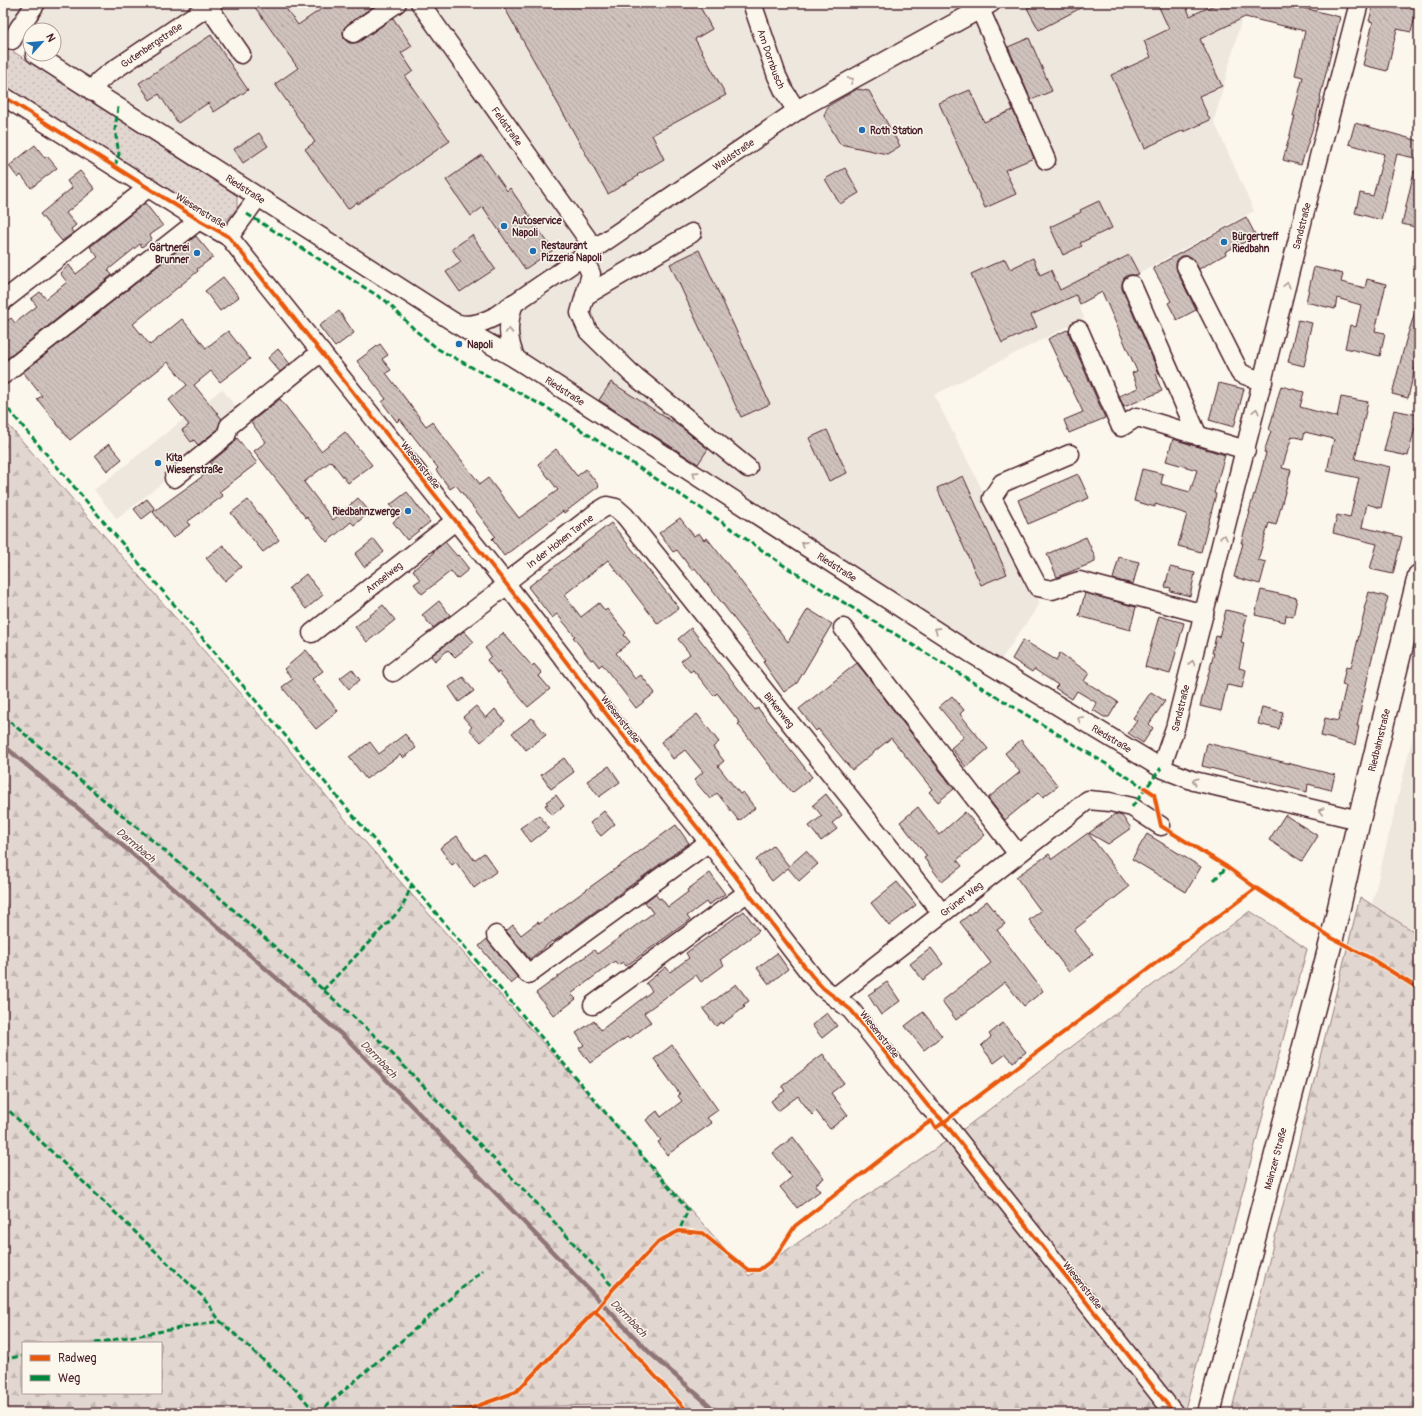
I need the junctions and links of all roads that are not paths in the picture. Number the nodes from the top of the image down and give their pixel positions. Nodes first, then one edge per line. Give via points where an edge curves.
1 (36, 3) edge
2 (397, 3) edge
3 (420, 3) edge
4 (752, 3) edge
5 (1359, 3) edge
6 (210, 5) edge
7 (985, 6) edge
8 (354, 33) dead end
9 (8, 37) edge
10 (22, 46) edge
11 (241, 54) dead end
12 (47, 62) edge
13 (93, 92) junction
14 (3, 96) edge
15 (797, 111) junction
16 (1046, 160) dead end
17 (149, 187) junction
18 (258, 197) junction
19 (199, 220) junction
20 (692, 233) dead end
21 (230, 237) junction
22 (588, 252) junction
23 (1186, 266) dead end
24 (1132, 284) dead end
25 (585, 296) junction
26 (3, 301) edge
27 (514, 303) junction
28 (456, 323) junction
29 (1079, 330) dead end
30 (321, 352) junction
31 (516, 359) junction
32 (3, 375) edge
33 (1263, 382) junction
34 (1198, 436) junction
35 (1246, 450) junction
36 (1070, 454) dead end
37 (748, 468) dead end
38 (174, 478) dead end
39 (616, 508) joint
40 (455, 521) junction
41 (1419, 576) edge
42 (506, 584) junction
43 (1204, 614) junction
44 (843, 628) dead end
45 (312, 633) dead end
46 (393, 672) dead end
47 (1161, 768) junction
48 (1359, 820) junction
49 (1161, 826) dead end
50 (709, 842) junction
51 (1018, 854) junction
52 (748, 892) junction
53 (1340, 904) joint
54 (942, 913) junction
55 (496, 935) dead end
56 (835, 997) junction
57 (593, 1006) dead end
58 (1174, 1413) edge
59 (1209, 1413) edge

1 - 9 street via 19,28
2 - 8 street
3 - 22 street, Feldstraße
4 - 15 street, Am Dornbusch via 777,76
33 -> 5 street, Sandstraße
6 - 11 street
6 - 13 street, Gutenbergstraße via 103,78
15 -> 7 street, Waldstraße
7 - 16 street
9 - 10 street
12 - 13 street, Riedstraße
13 - 18 street, Riedstraße
14 - 17 street, Wiesenstraße
15 - 22 street, Waldstraße
17 - 19 street, Wiesenstraße
17 - 26 street
18 - 21 street, Wiesenstraße
18 - 28 street, Riedstraße
19 - 21 street, Wiesenstraße
19 - 32 street
20 - 25 street
21 - 30 street, Wiesenstraße
22 - 25 street, Feldstraße via 591,274
22 - 27 street, Waldstraße
23 - 33 street via 1240,372
24 - 34 street
25 - 37 street, Feldstraße via 580,313 588,331 632,373
27 - 28 street, Waldstraße via 485,321 471,325
31 -> 27 street via 509,340 508,327
28 - 31 street, Riedstraße
29 - 34 street via 1121,427 1137,418
30 - 38 street via 229,426 226,436
30 - 40 street, Wiesenstraße
47 -> 31 street, Riedstraße via 969,652
35 -> 33 street, Sandstraße
34 - 35 street
43 -> 35 street, Sandstraße
36 - 43 street via 1002,483 992,498 1038,586 1052,590 1079,581
39 - 42 street, In der Hohen Tanne via 607,506 597,512
39 - 54 street, Birkenweg
40 - 42 street, Wiesenstraße
40 - 45 street, Amselweg
41 - 48 main road, Riedbahnstraße
42 - 46 street, In der Hohen Tanne
42 - 50 street, Wiesenstraße
47 -> 43 street, Sandstraße via 1175,728
44 - 51 street
48 -> 47 street via 1194,781
48 - 53 main road, Riedbahnstraße
49 - 51 street, Grüner Weg via 1132,807 1088,800
50 - 52 street, Wiesenstraße
50 - 55 street via 528,974
51 - 54 street, Grüner Weg
52 - 56 street, Wiesenstraße via 812,976
52 - 57 street
53 - 59 main road, Mainzer Straße
54 - 56 street, Grüner Weg
56 - 58 street, Wiesenstraße via 851,1010 928,1106 944,1122

